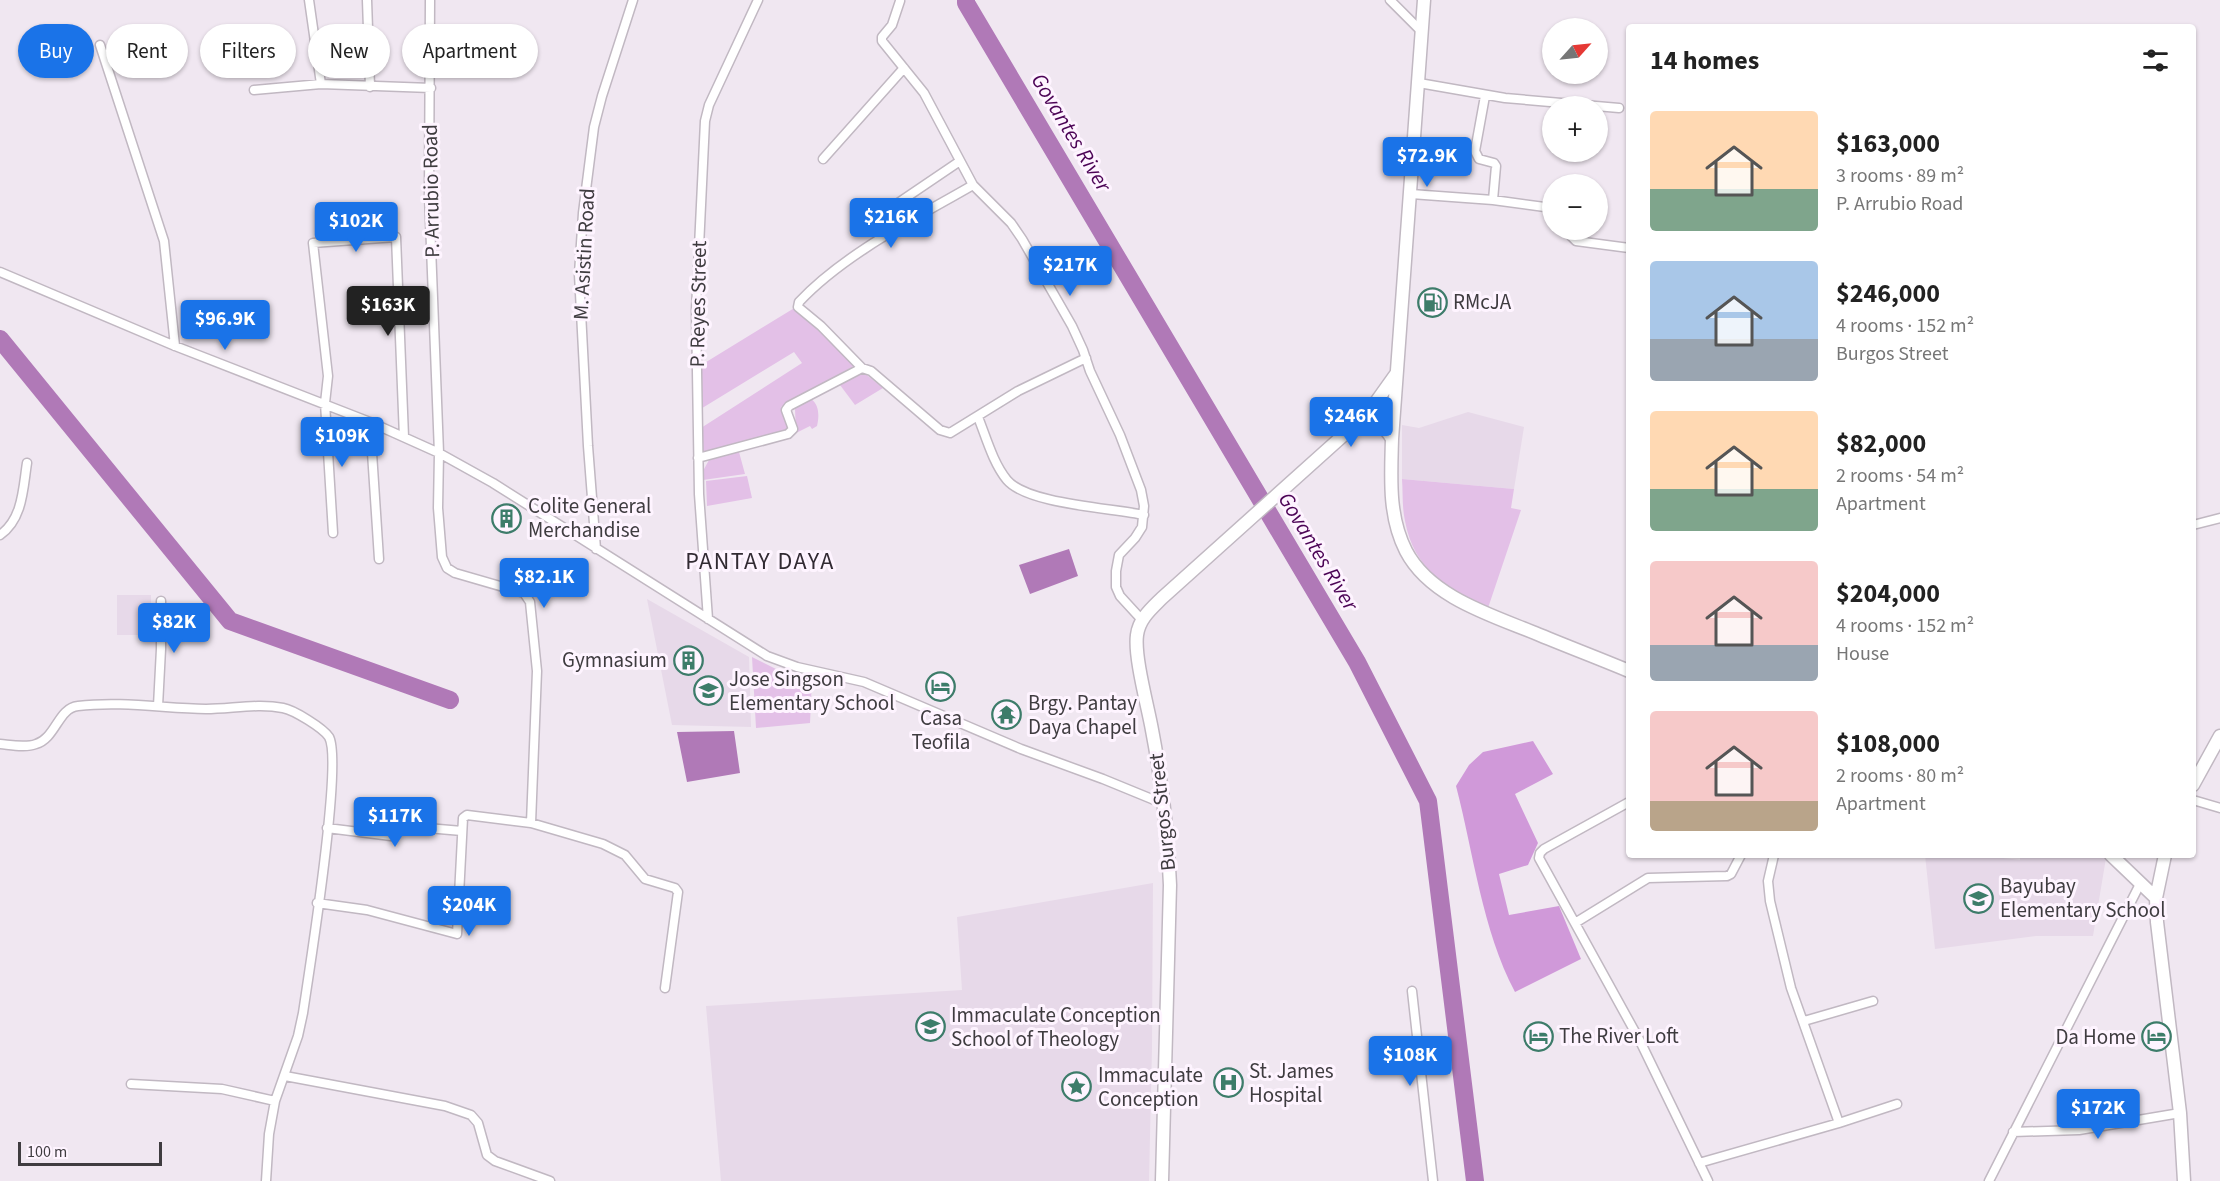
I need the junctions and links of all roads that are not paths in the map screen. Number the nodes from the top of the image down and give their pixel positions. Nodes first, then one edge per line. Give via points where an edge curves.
1 (309, 0) edge
2 (367, 0) edge
3 (430, 0) edge
4 (633, 0) edge
5 (758, 0) edge
6 (1390, 0) edge
7 (1424, 0) edge
8 (900, 1) edge
9 (1422, 32) junction
10 (100, 45) dead end
11 (904, 68) junction
12 (1419, 83) junction
13 (321, 84) junction
14 (370, 87) junction
15 (431, 88) junction
16 (254, 90) dead end
17 (1485, 96) junction
18 (1619, 108) dead end
19 (824, 159) dead end
20 (960, 161) junction
21 (973, 184) junction
22 (1411, 194) junction
23 (1493, 200) junction
24 (1542, 207) edge
25 (874, 216) dead end
26 (1575, 240) edge
27 (1626, 248) edge
28 (0, 272) edge
29 (175, 346) junction
30 (1086, 358) junction
31 (862, 368) junction
32 (1396, 374) junction
33 (325, 403) junction
34 (978, 417) junction
35 (1360, 418) junction
36 (370, 422) junction
37 (404, 437) junction
38 (1392, 439) junction
39 (439, 453) junction
40 (698, 458) junction
41 (27, 463) dead end
42 (1144, 515) junction
43 (2220, 518) edge
44 (2196, 524) edge
45 (333, 533) dead end
46 (0, 535) edge
47 (596, 549) junction
48 (379, 559) dead end
49 (161, 601) dead end
50 (708, 619) junction
51 (1142, 620) junction
52 (1626, 670) edge
53 (158, 706) junction
54 (2220, 736) edge
55 (0, 744) edge
56 (2196, 780) edge
57 (2196, 801) edge
58 (1164, 804) junction
59 (1626, 804) edge
60 (2220, 808) edge
61 (531, 823) junction
62 (327, 828) junction
63 (462, 831) junction
64 (1739, 858) edge
65 (1773, 858) edge
66 (2114, 858) edge
67 (2164, 858) edge
68 (2140, 884) junction
69 (2156, 898) junction
70 (317, 903) junction
71 (1575, 923) junction
72 (665, 988) dead end
73 (1412, 991) dead end
74 (1873, 1001) dead end
75 (1804, 1021) junction
76 (285, 1076) junction
77 (131, 1084) dead end
78 (275, 1101) junction
79 (1897, 1104) dead end
80 (2180, 1113) junction
81 (1839, 1123) junction
82 (2013, 1132) junction
83 (1700, 1163) junction
84 (266, 1181) edge
85 (550, 1181) edge
86 (1162, 1181) edge
87 (1433, 1181) edge
88 (1708, 1181) edge
89 (1989, 1181) edge
90 (2184, 1181) edge

1 - 13 street
2 - 14 street
3 - 15 street, P. Arrubio Road
4 - 47 street, M. Asistin Road via 594,127 583,213 579,274
5 - 40 street, P. Reyes Street via 713,96 705,122 696,310
6 - 9 street
7 - 9 main road
8 - 11 street via 892,25 881,40
9 - 12 main road
10 - 29 street via 164,241
11 - 19 street
11 - 20 street via 924,93
12 - 17 street
12 - 22 main road
13 - 14 street
13 - 16 street
14 - 15 street
15 - 39 street, P. Arrubio Road via 429,195
17 - 18 street
17 - 23 street via 1475,151 1479,159 1496,166
20 - 21 street
20 - 25 street
21 - 30 street via 1022,239
21 - 31 street via 893,231 799,302 798,307
22 - 23 street
22 - 32 main road
23 - 24 street
26 - 27 street
28 - 29 street
29 - 33 street
30 - 34 street via 1018,391
30 - 42 street via 1138,482
31 - 34 street via 872,370 944,432 954,432
31 - 40 street via 789,406 786,410 793,429 788,434
32 - 35 main road
32 - 38 main road
33 - 36 street
33 - 37 street via 327,365 313,243 396,237
33 - 45 street
34 - 42 street via 1005,477 1021,491
35 - 38 main road via 1380,423
35 - 51 main road
36 - 37 street
36 - 48 street
37 - 39 street
38 - 52 main road via 1391,490 1398,531 1407,553 1423,573 1445,593 1483,614
39 - 47 street
39 - 61 street, P. Arrubio Road via 438,508 444,563 455,573 524,593 530,602 537,671
40 - 50 street, P. Reyes Street
41 - 46 street via 19,511
42 - 51 street via 1139,533 1119,555 1116,571 1120,596
43 - 44 street
47 - 50 street
49 - 53 street
50 - 58 street via 781,662 864,682
51 - 58 main road, Burgos Street via 1137,646
53 - 55 street via 73,706 41,742 30,746
53 - 62 street via 282,708 327,734 332,762
54 - 56 main road
57 - 60 street
58 - 86 main road, Burgos Street via 1170,885
59 - 71 street via 1540,853 1539,858
61 - 63 street via 467,815
61 - 72 street via 603,844 626,855 645,879 675,888 678,892
62 - 63 street via 391,836 404,826
62 - 70 street
63 - 70 street via 457,933 367,910
64 - 71 street via 1727,876 1648,878
65 - 75 street via 1767,881 1770,901 1791,988
66 - 68 main road
67 - 69 main road
68 - 69 main road
68 - 82 street
69 - 80 main road
70 - 76 street via 303,1013
71 - 83 street via 1640,1041
73 - 87 street
74 - 75 street
75 - 81 street
76 - 78 street
76 - 85 street via 471,1114 478,1123 487,1155
77 - 78 street via 222,1089
78 - 84 street
79 - 81 street
80 - 82 street via 2079,1130
80 - 90 main road
81 - 83 street
82 - 89 street
83 - 88 street

